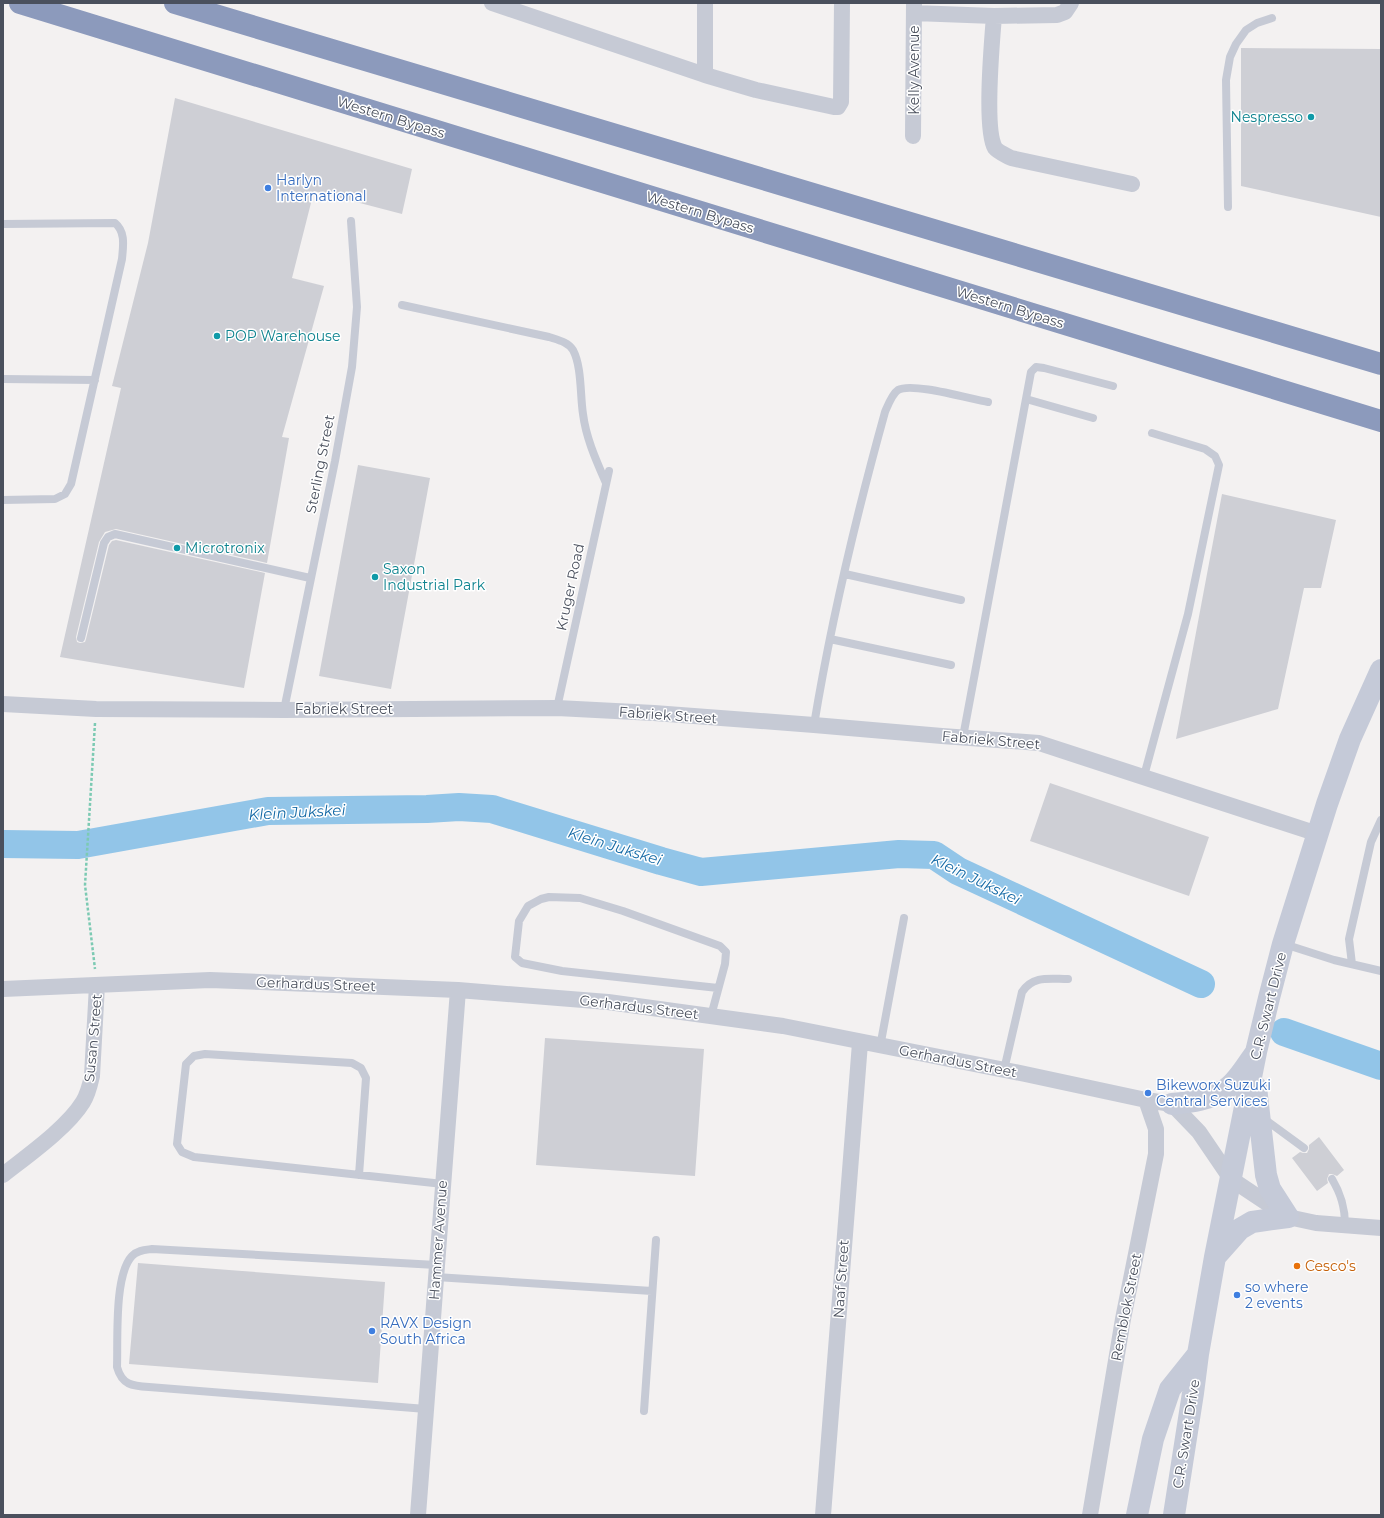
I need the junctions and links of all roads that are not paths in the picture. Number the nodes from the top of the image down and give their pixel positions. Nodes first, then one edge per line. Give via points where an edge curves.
1 (20, 3) edge
2 (175, 3) edge
3 (492, 3) edge
4 (705, 3) edge
5 (842, 3) edge
6 (1071, 3) edge
7 (914, 8) edge
8 (994, 16) junction
9 (1272, 18) dead end
10 (704, 75) junction
11 (913, 136) dead end
12 (1132, 184) dead end
13 (1228, 207) dead end
14 (351, 222) dead end
15 (3, 224) edge
16 (402, 305) dead end
17 (1381, 364) edge
18 (3, 379) edge
19 (95, 380) junction
20 (1113, 386) dead end
21 (1026, 399) junction
22 (988, 402) dead end
23 (1093, 418) dead end
24 (1381, 421) edge
25 (1152, 432) dead end
26 (609, 471) dead end
27 (606, 483) junction
28 (3, 500) edge
29 (845, 574) junction
30 (310, 578) junction
31 (961, 600) dead end
32 (81, 638) dead end
33 (830, 640) junction
34 (951, 665) dead end
35 (1381, 670) edge
36 (3, 704) edge
37 (557, 708) junction
38 (284, 710) junction
39 (814, 725) junction
40 (963, 737) junction
41 (1144, 776) junction
42 (1381, 820) edge
43 (1318, 834) junction
44 (904, 918) dead end
45 (1283, 944) junction
46 (1352, 964) junction
47 (1381, 971) edge
48 (1068, 979) dead end
49 (97, 985) junction
50 (718, 988) junction
51 (3, 989) edge
52 (458, 990) junction
53 (711, 1016) junction
54 (860, 1042) junction
55 (880, 1047) junction
56 (1255, 1058) junction
57 (1004, 1070) junction
58 (1146, 1100) junction
59 (1172, 1104) junction
60 (1259, 1116) junction
61 (1304, 1148) dead end
62 (3, 1175) edge
63 (359, 1175) junction
64 (1231, 1179) junction
65 (1332, 1180) dead end
66 (443, 1184) junction
67 (1288, 1217) junction
68 (1345, 1225) junction
69 (1381, 1228) edge
70 (656, 1240) dead end
71 (1215, 1257) junction
72 (436, 1271) junction
73 (652, 1291) junction
74 (1198, 1354) junction
75 (426, 1409) junction
76 (644, 1411) dead end
77 (418, 1515) edge
78 (823, 1515) edge
79 (1090, 1515) edge
80 (1137, 1515) edge
81 (1174, 1515) edge

1 - 24 highway, Western Bypass
2 - 17 highway
3 - 10 street
4 - 10 street
5 - 10 street via 841,102 838,107 756,90
6 - 8 street via 1065,12 1057,15
7 - 8 street
7 - 11 street, Kelly Avenue
8 - 12 street via 991,44 990,135 996,149 1011,158
9 - 13 lane via 1246,30 1230,57 1226,80
14 - 30 lane, Sterling Street via 357,281 352,360 343,419
15 - 19 lane via 115,223 122,231 122,259
16 - 27 lane via 549,337 568,344 577,362 586,429
18 - 19 lane
19 - 28 lane via 71,484 65,494 55,499
20 - 21 lane via 1036,367 1031,372
21 - 23 lane
21 - 40 lane
22 - 29 lane via 925,389 906,388 898,391 885,412
25 - 41 lane via 1206,449 1215,456 1219,465 1188,614
26 - 27 lane, Kruger Road
27 - 37 lane, Kruger Road
29 - 31 lane
29 - 33 lane
30 - 32 lane via 115,534 108,537 104,543
30 - 38 lane, Sterling Street
33 - 34 lane
33 - 39 lane
35 - 43 street, C.R. Swart Drive via 1350,739
36 - 38 street, Fabriek Street via 96,709
37 - 38 street, Fabriek Street
37 - 39 street, Fabriek Street
39 - 40 street, Fabriek Street
40 - 41 street, Fabriek Street via 1039,743
41 - 43 street, Fabriek Street
42 - 46 lane via 1371,842 1349,939
43 - 45 street, C.R. Swart Drive
44 - 55 lane
45 - 46 lane
45 - 56 street, C.R. Swart Drive
46 - 47 lane
48 - 57 lane via 1038,978 1025,986
49 - 51 street, Gerhardus Street
49 - 52 street, Gerhardus Street via 210,980
49 - 62 street, Susan Street via 92,1076 83,1102 71,1118
50 - 50 lane via 725,964 724,948 623,911 580,898 549,897 541,898 528,906 519,921 515,957 522,963 562,971
50 - 53 lane
52 - 53 street, Gerhardus Street via 608,1002
52 - 66 street, Hammer Avenue
53 - 54 street, Gerhardus Street via 783,1026
54 - 55 street, Gerhardus Street
54 - 78 street, Naaf Street
55 - 57 street, Gerhardus Street
56 - 59 street via 1227,1089 1197,1102
56 - 60 street
56 - 64 street, C.R. Swart Drive
57 - 58 street, Gerhardus Street
58 - 59 street, Gerhardus Street
58 - 79 street, Remblok Street via 1156,1129 1156,1154 1123,1318
59 - 64 street via 1199,1132
60 - 61 lane
60 - 67 street via 1270,1189
63 - 63 lane via 194,1157 182,1152 177,1144 186,1064 194,1056 205,1054 352,1063 361,1068 366,1078
63 - 66 lane
64 - 67 street
64 - 71 street, C.R. Swart Drive
65 - 68 lane via 1343,1201
66 - 72 street, Hammer Avenue
67 - 68 street via 1316,1223
67 - 71 street via 1252,1222 1240,1229
68 - 69 street
70 - 73 lane
71 - 74 street, C.R. Swart Drive
72 - 73 lane via 475,1280
72 - 75 street, Hammer Avenue
72 - 75 lane via 152,1249 133,1255 124,1270 120,1295 117,1367 119,1375 130,1384
73 - 76 lane
74 - 80 street, C.R. Swart Drive via 1170,1389 1152,1439
74 - 81 street, C.R. Swart Drive
75 - 77 street, Hammer Avenue

